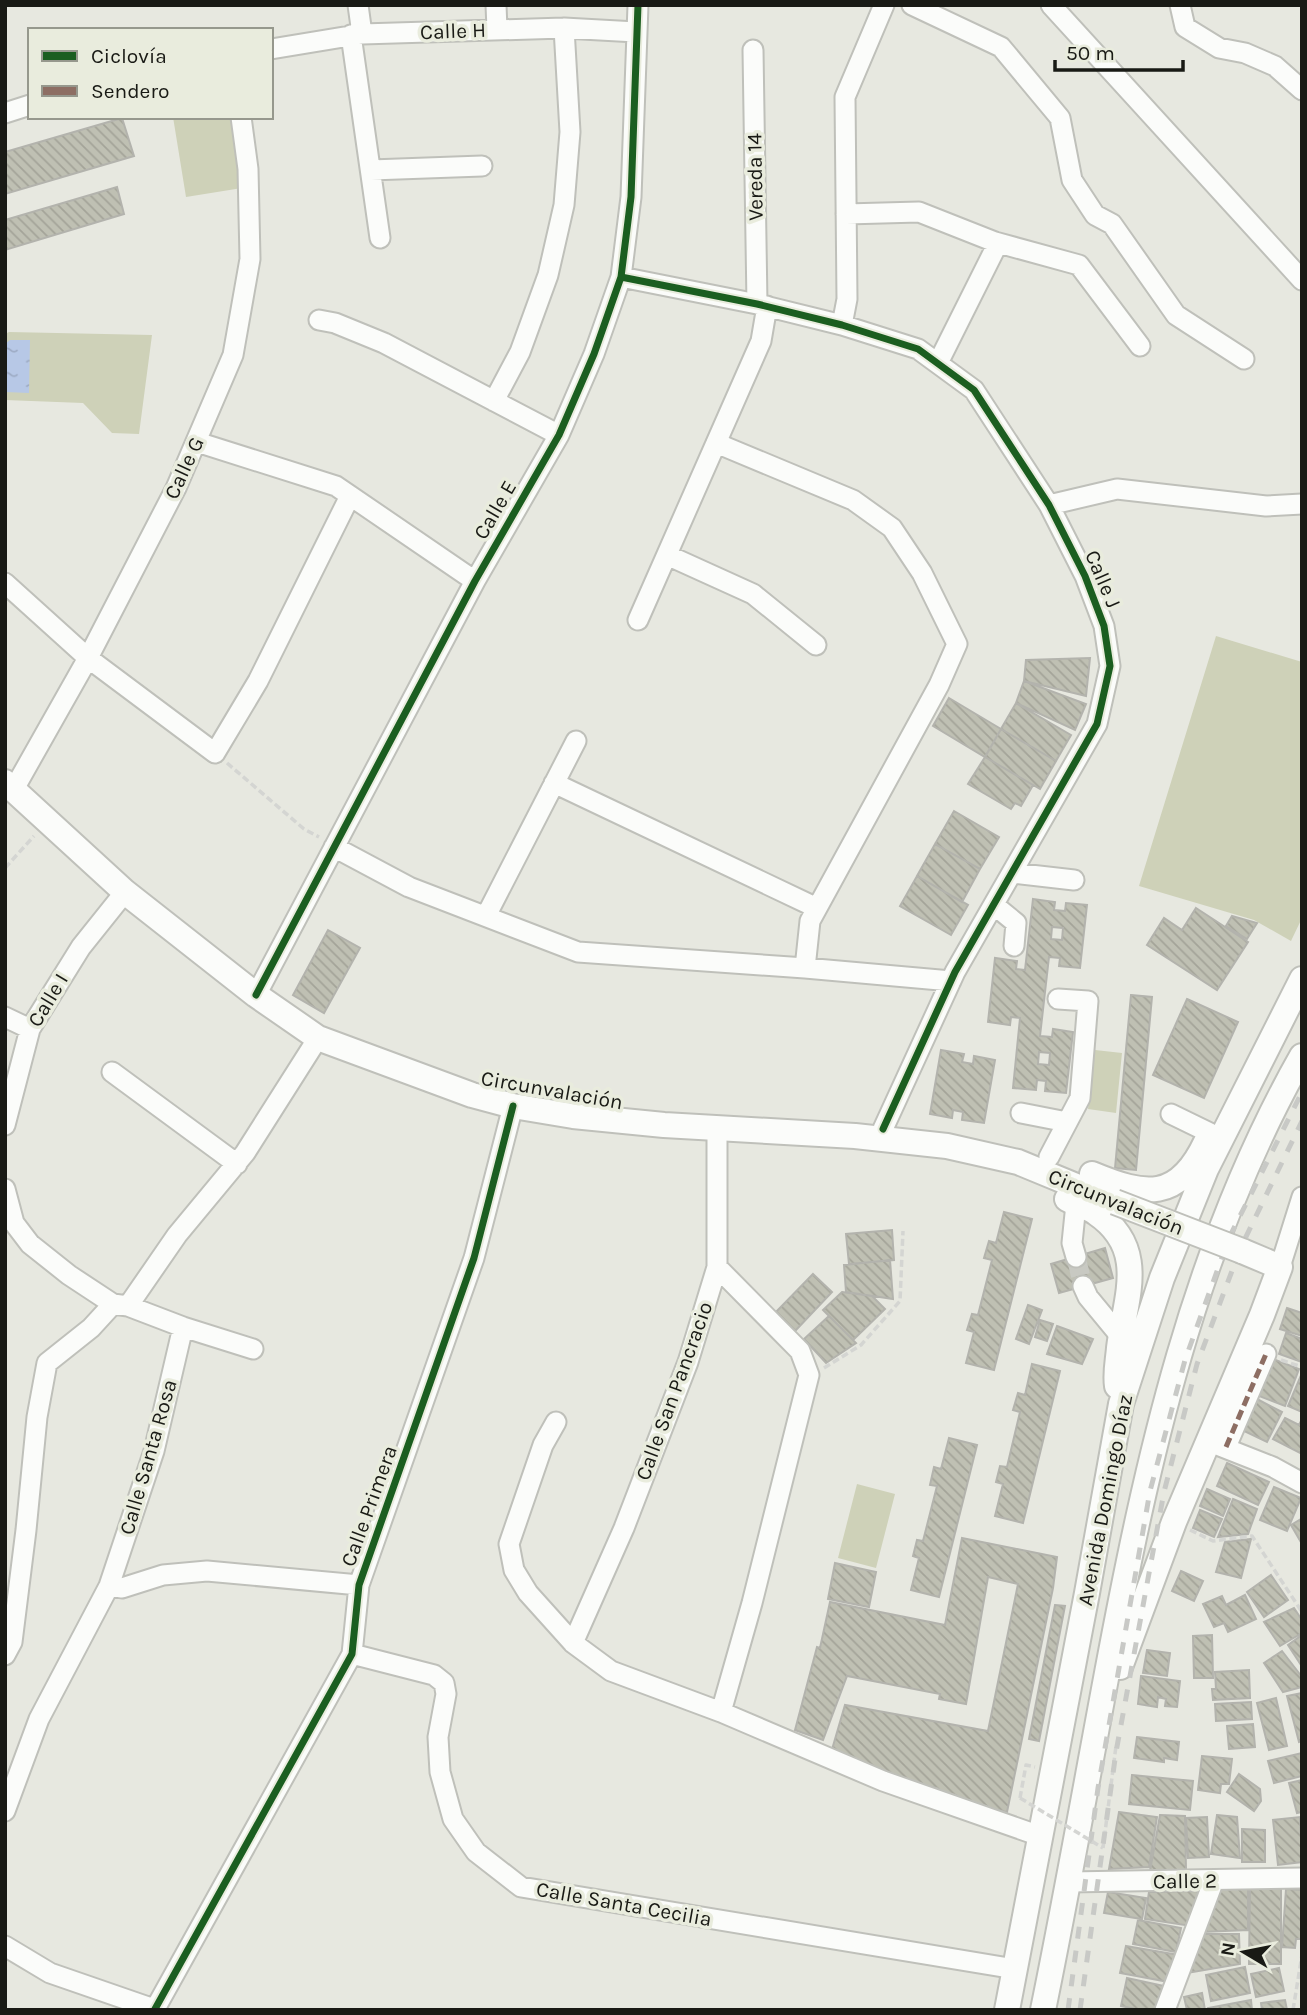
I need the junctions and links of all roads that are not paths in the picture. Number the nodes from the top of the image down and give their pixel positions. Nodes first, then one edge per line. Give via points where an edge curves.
1 (358, 5) edge
2 (496, 5) edge
3 (638, 5) edge
4 (884, 5) edge
5 (912, 5) edge
6 (1051, 5) edge
7 (1180, 5) edge
8 (564, 28) junction
9 (497, 29) junction
10 (636, 32) junction
11 (357, 34) junction
12 (273, 49) edge
13 (753, 50) dead end
14 (1302, 90) edge
15 (28, 106) edge
16 (5, 113) edge
17 (241, 119) edge
18 (482, 166) dead end
19 (371, 170) junction
20 (846, 214) junction
21 (380, 238) dead end
22 (998, 243) junction
23 (621, 277) junction
24 (1302, 280) edge
25 (762, 305) junction
26 (318, 320) dead end
27 (842, 324) junction
28 (1140, 346) dead end
29 (1244, 359) dead end
30 (938, 363) junction
31 (494, 401) junction
32 (559, 435) junction
33 (197, 442) junction
34 (716, 443) junction
35 (350, 496) junction
36 (1302, 504) edge
37 (1049, 505) junction
38 (667, 555) junction
39 (475, 581) junction
40 (5, 583) edge
41 (638, 620) dead end
42 (816, 645) dead end
43 (88, 658) junction
44 (576, 740) dead end
45 (554, 783) junction
46 (10, 786) edge
47 (334, 847) junction
48 (1013, 873) junction
49 (1074, 880) dead end
50 (125, 892) junction
51 (995, 905) junction
52 (817, 908) junction
53 (486, 916) junction
54 (1014, 946) dead end
55 (805, 968) junction
56 (1302, 979) edge
57 (951, 981) junction
58 (256, 995) junction
59 (1058, 999) dead end
60 (5, 1017) edge
61 (30, 1029) junction
62 (318, 1038) junction
63 (1302, 1056) edge
64 (112, 1072) dead end
65 (1253, 1073) junction
66 (513, 1105) junction
67 (1021, 1113) dead end
68 (1171, 1114) dead end
69 (1067, 1122) junction
70 (5, 1125) edge
71 (717, 1127) junction
72 (883, 1129) junction
73 (791, 1132) junction
74 (1210, 1133) junction
75 (1049, 1157) junction
76 (237, 1164) junction
77 (5, 1189) edge
78 (1302, 1197) edge
79 (1076, 1204) junction
80 (1076, 1257) tunnel mouth
81 (717, 1267) junction
82 (1280, 1267) junction
83 (1083, 1286) tunnel mouth
84 (120, 1305) junction
85 (183, 1328) junction
86 (1121, 1337) junction
87 (253, 1349) dead end
88 (1266, 1354) dead end
89 (1121, 1404) junction
90 (556, 1422) dead end
91 (1217, 1444) junction
92 (1302, 1483) edge
93 (359, 1585) junction
94 (109, 1586) junction
95 (573, 1643) junction
96 (352, 1654) junction
97 (5, 1655) edge
98 (721, 1712) junction
99 (1097, 1730) junction
100 (5, 1811) edge
101 (1040, 1836) junction
102 (1302, 1878) edge
103 (1214, 1880) junction
104 (1069, 1882) junction
105 (5, 1946) edge
106 (1015, 1969) junction
107 (156, 2009) edge
108 (1007, 2010) edge
109 (1043, 2010) edge
110 (1165, 2010) edge

1 - 11 street
2 - 9 street
3 - 10 street, Calle E
4 - 20 street via 845,97
5 - 29 street via 1001,47 1060,118 1072,180 1096,215 1112,223 1176,315
6 - 24 street
7 - 14 street via 1185,27 1219,48 1275,66
8 - 9 street, Calle H
8 - 10 street, Calle H
8 - 31 street via 570,132 564,205 548,275 525,340
9 - 11 street, Calle H
10 - 23 street, Calle E via 631,197
11 - 12 street, Calle H
11 - 19 street
13 - 25 street, Vereda 14
15 - 16 street
17 - 33 street, Calle G via 248,169 250,259 233,355
18 - 19 street
19 - 21 street
20 - 22 street via 919,212
20 - 27 street via 847,299
22 - 28 street via 1079,265
22 - 30 street
23 - 25 street, Calle J
23 - 32 street, Calle E
25 - 27 street, Calle J
25 - 34 street, Vereda 14 via 761,341
26 - 31 street via 384,343
27 - 30 street, Calle J via 918,349
30 - 37 street, Calle J via 974,390
31 - 32 street
32 - 39 street, Calle E
33 - 35 street via 336,486
33 - 43 street, Calle G
34 - 38 street, Vereda 14
34 - 52 street via 853,500 892,528 922,573 957,644
35 - 39 street
35 - 43 street via 258,681 215,753
36 - 37 street via 1266,506 1117,489
37 - 48 street, Calle J via 1104,626 1110,666 1090,740
38 - 41 street, Vereda 14
38 - 42 street via 753,594
39 - 47 street, Calle E
40 - 43 street
43 - 46 street, Calle G
44 - 45 street
45 - 52 street
45 - 53 street
46 - 50 main road, Circunvalación
47 - 53 street via 409,887
47 - 58 street, Calle E
48 - 49 street
48 - 51 street, Calle J
50 - 58 main road, Circunvalación
50 - 61 street, Calle I via 81,947
51 - 54 street via 1016,923
51 - 57 street, Calle J
52 - 55 street via 810,921
53 - 55 street via 578,952
55 - 57 street
56 - 65 main road, Avenida Domingo Díaz
57 - 72 street, Calle J
58 - 62 main road, Circunvalación
59 - 69 street via 1088,1001 1080,1098
60 - 61 street
61 - 70 street, Calle I
62 - 66 main road, Circunvalación via 472,1095
62 - 76 street
63 - 99 main road, Avenida Domingo Díaz via 1240,1181 1180,1350 1135,1528
64 - 76 street
65 - 74 main road via 1222,1106
65 - 89 main road, Avenida Domingo Díaz via 1206,1169 1162,1278
66 - 71 main road, Circunvalación via 573,1116
66 - 93 street, Calle Primera via 474,1258
67 - 69 street
68 - 74 street
69 - 75 street
71 - 73 main road, Circunvalación
71 - 81 street, Calle San Pancracio
72 - 73 main road
72 - 75 main road via 960,1133 1022,1146
73 - 79 main road via 854,1150 924,1155 980,1167 1048,1189
73 - 82 main road, Circunvalación, bridge via 947,1146 1018,1162
74 - 75 main road via 1191,1166 1158,1190 1119,1185
76 - 84 street
77 - 84 street via 14,1223 30,1244 69,1275
78 - 82 street
79 - 80 street via 1072,1243
79 - 86 main road via 1094,1211 1115,1230 1128,1257 1130,1291
81 - 95 street, Calle San Pancracio via 688,1362 649,1464
81 - 98 street via 800,1351 809,1375
82 - 91 main road
83 - 86 street
84 - 85 street
84 - 97 street via 47,1363 12,1642
85 - 87 street
85 - 94 street, Calle Santa Rosa via 154,1451
86 - 89 main road via 1116,1378
88 - 91 street
89 - 101 main road, Avenida Domingo Díaz
90 - 95 street via 543,1445 509,1544 514,1570 528,1593
91 - 92 street
91 - 99 main road via 1174,1522
93 - 94 street via 206,1571 163,1575 122,1588
93 - 96 street, Calle Primera
94 - 100 street, Calle Santa Rosa via 38,1720
95 - 98 street via 611,1671
96 - 106 street, Calle Santa Cecilia via 434,1675 444,1683 438,1737 440,1772 453,1819 476,1852 520,1887
96 - 107 street, Calle Primera
98 - 101 street via 883,1781
99 - 104 main road, Avenida Domingo Díaz
101 - 106 main road, Avenida Domingo Díaz
102 - 103 street, Calle 2
103 - 104 street, Calle 2
103 - 110 street
104 - 109 main road, Avenida Domingo Díaz
105 - 107 street via 50,1973
106 - 108 main road, Avenida Domingo Díaz

